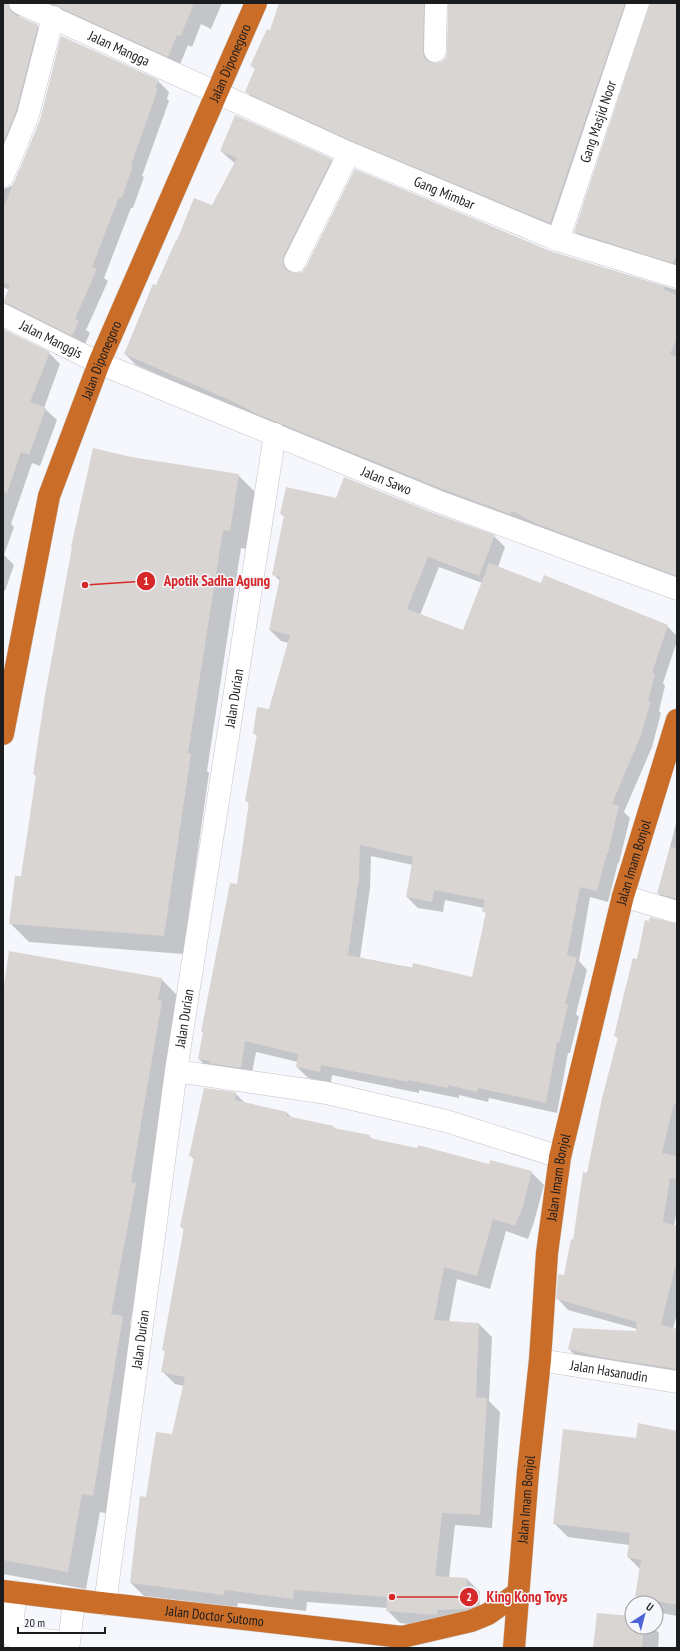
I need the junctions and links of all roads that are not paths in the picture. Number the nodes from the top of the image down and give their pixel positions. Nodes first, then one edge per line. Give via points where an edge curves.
1 (20, 3) edge
2 (256, 3) edge
3 (436, 3) edge
4 (638, 3) edge
5 (52, 17) junction
6 (435, 51) dead end
7 (217, 93) junction
8 (349, 152) junction
9 (3, 176) edge
10 (558, 240) junction
11 (295, 261) dead end
12 (677, 278) edge
13 (3, 315) edge
14 (100, 363) junction
15 (275, 434) junction
16 (677, 589) edge
17 (677, 720) edge
18 (3, 734) edge
19 (623, 896) junction
20 (677, 912) edge
21 (176, 1071) junction
22 (560, 1156) junction
23 (540, 1360) junction
24 (677, 1382) edge
25 (9, 1592) edge
26 (518, 1593) junction
27 (74, 1600) junction
28 (105, 1604) junction
29 (402, 1637) junction
30 (430, 1648) edge
31 (514, 1648) edge

1 - 5 street, Jalan Mangga
2 - 7 highway, Jalan Diponegoro
3 - 6 street
4 - 10 street, Gang Masjid Noor
5 - 7 street, Jalan Mangga
5 - 9 street via 28,115
7 - 8 street, Gang Mimbar
7 - 14 highway, Jalan Diponegoro
8 - 10 street, Gang Mimbar
8 - 11 street
10 - 12 street, Gang Mimbar
13 - 14 street, Jalan Manggis
14 - 15 street, Jalan Sawo
14 - 18 highway, Jalan Diponegoro via 48,496
15 - 16 street, Jalan Sawo via 437,502
15 - 21 street, Jalan Durian
17 - 19 highway, Jalan Imam Bonjol
19 - 20 street
19 - 22 highway, Jalan Imam Bonjol
21 - 22 street via 327,1093 446,1121
21 - 28 street, Jalan Durian
22 - 23 highway, Jalan Imam Bonjol via 548,1253
23 - 24 street, Jalan Hasanudin
23 - 26 highway, Jalan Imam Bonjol
25 - 27 highway, Jalan Doctor Sutomo
25 - 27 street via 12,1636 69,1643
26 - 29 highway, Jalan Doctor Sutomo via 488,1614 471,1621
26 - 31 highway, Jalan Imam Bonjol
27 - 28 highway, Jalan Doctor Sutomo
28 - 29 highway, Jalan Doctor Sutomo
29 - 30 highway, Jalan Doctor Sutomo

